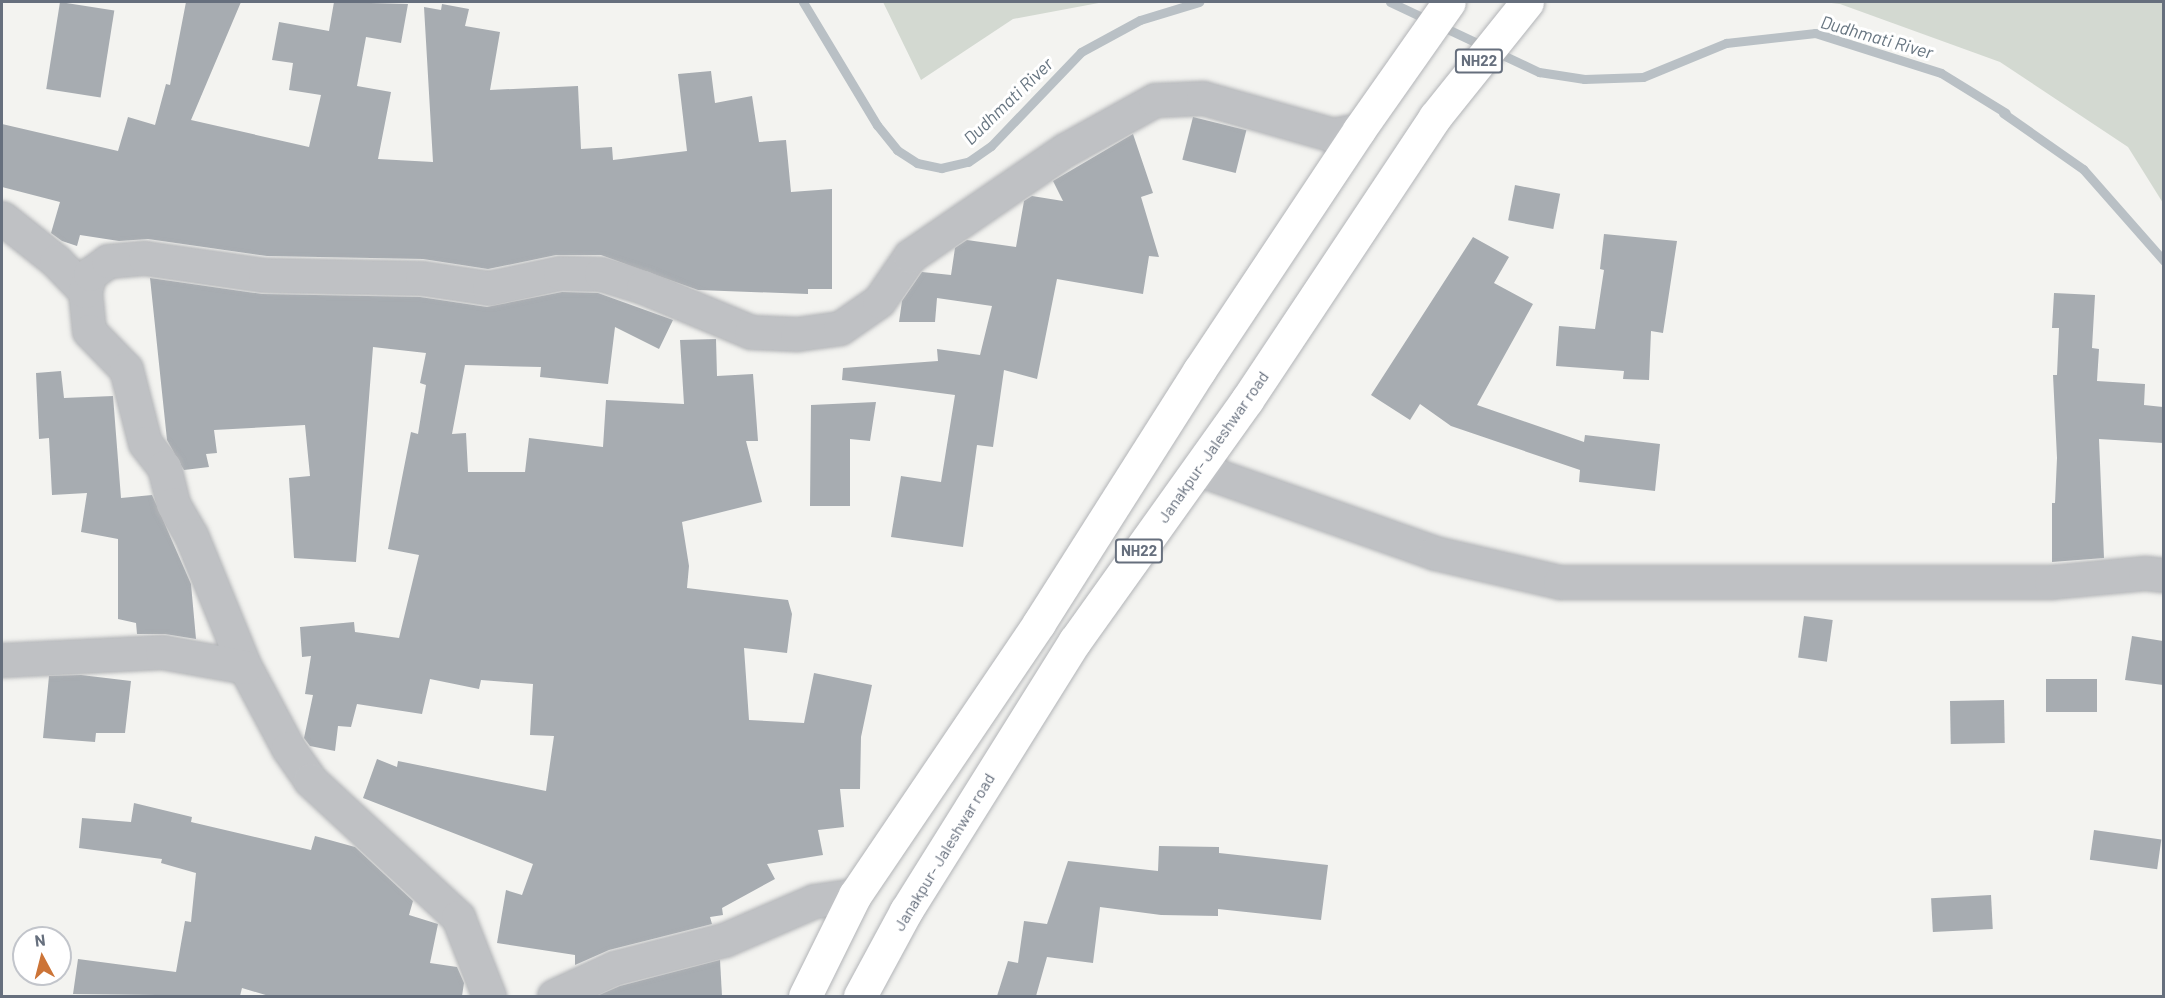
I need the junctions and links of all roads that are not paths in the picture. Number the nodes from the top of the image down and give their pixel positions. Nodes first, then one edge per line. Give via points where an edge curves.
1 (1449, 2) edge
2 (1525, 3) edge
3 (1359, 130) junction
4 (2, 218) edge
5 (85, 291) junction
6 (1198, 469) junction
7 (2163, 574) edge
8 (2, 660) edge
9 (244, 667) junction
10 (855, 895) junction
11 (489, 996) edge
12 (554, 996) edge
13 (805, 996) edge
14 (860, 996) edge

1 - 3 highway, NH22
2 - 6 highway, Janakpur- Jaleshwar road / NH22 via 1435,117
3 - 5 street via 1333,135 1203,98 1155,100 1065,150 910,256 879,301 840,328 797,334 751,332 643,287 601,274 560,273 489,288 422,278 265,275 145,258 108,261 90,274
3 - 10 highway, NH22 via 1039,623
4 - 5 street via 56,261
5 - 9 street via 89,331 126,369 145,443 164,467 173,504 191,535
6 - 7 street via 1435,554 1560,582 2050,582
6 - 14 highway, Janakpur- Jaleshwar road / NH22 via 1075,641 906,911
8 - 9 street via 162,652
9 - 11 street via 263,707 310,780 458,917
10 - 12 street via 814,901 724,940 614,968
10 - 13 highway, NH22

